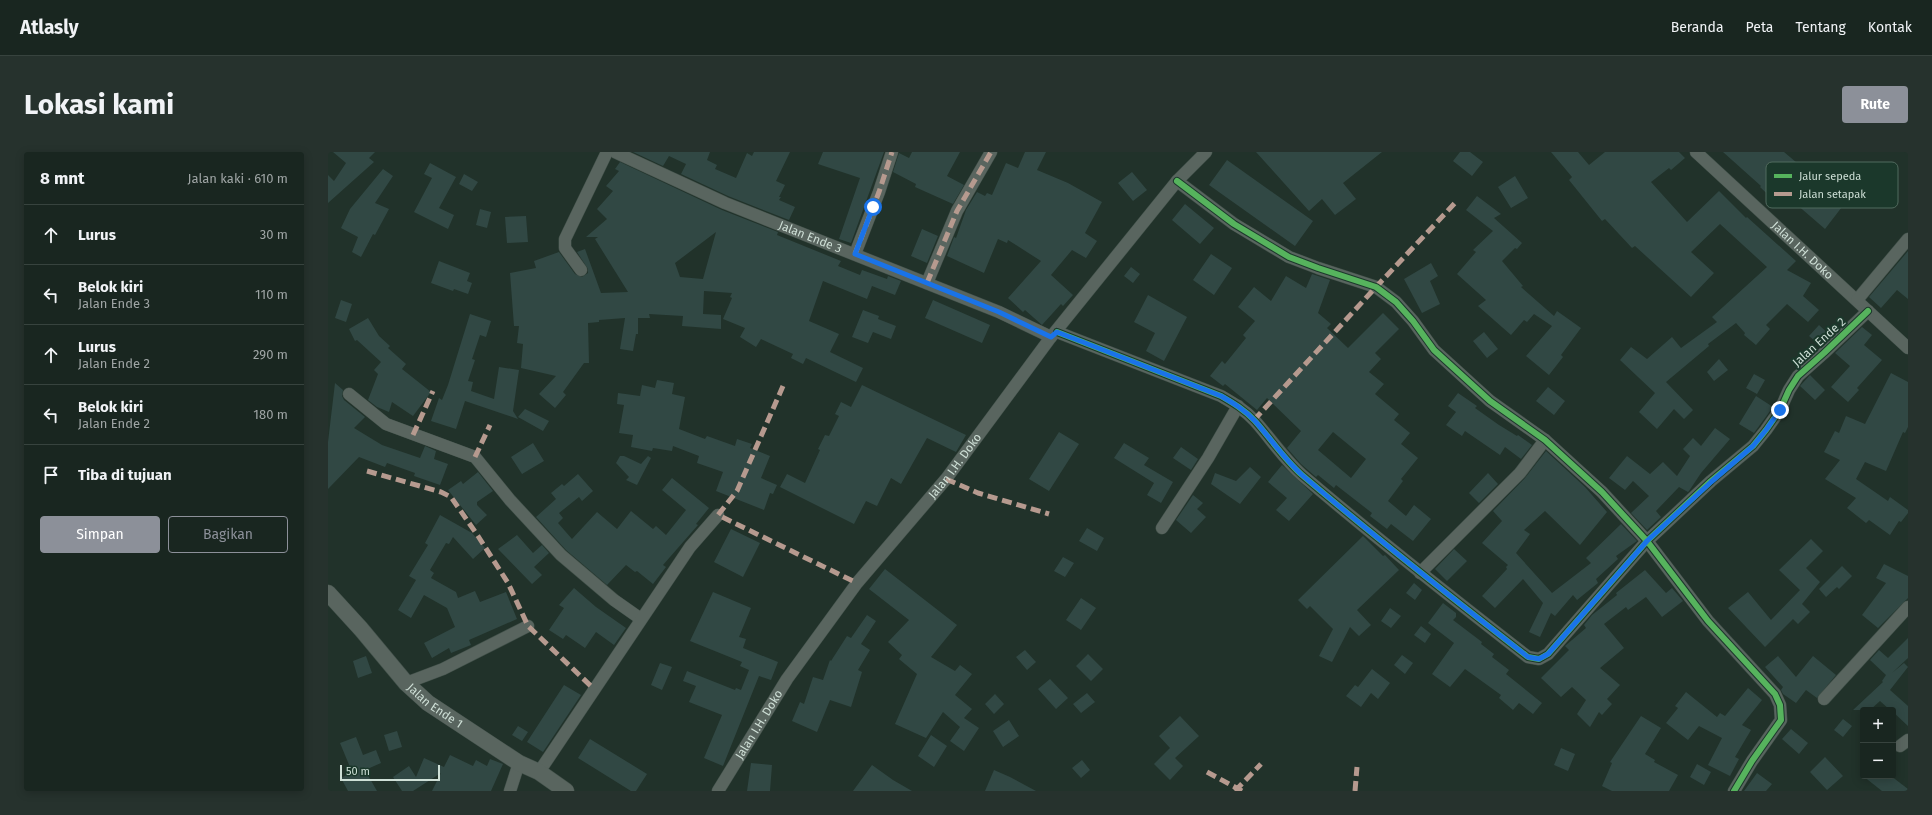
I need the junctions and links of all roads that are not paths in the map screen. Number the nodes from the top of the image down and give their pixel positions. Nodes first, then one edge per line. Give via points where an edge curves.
1 (607, 152) edge
2 (615, 152) edge
3 (892, 152) edge
4 (991, 152) edge
5 (1206, 152) edge
6 (1696, 152) edge
7 (1177, 182) junction
8 (1908, 239) edge
9 (855, 254) junction
10 (581, 270) dead end
11 (927, 283) junction
12 (1857, 300) junction
13 (1868, 311) junction
14 (1054, 335) junction
15 (1908, 348) edge
16 (349, 394) dead end
17 (1238, 406) junction
18 (1545, 440) junction
19 (718, 515) dead end
20 (1162, 528) dead end
21 (1647, 541) junction
22 (1420, 573) junction
23 (328, 593) edge
24 (1908, 607) edge
25 (641, 619) junction
26 (528, 626) dead end
27 (406, 683) junction
28 (1824, 699) dead end
29 (519, 763) junction
30 (539, 772) junction
31 (510, 791) edge
32 (566, 791) edge
33 (718, 791) edge
34 (1734, 791) edge

1 - 10 street via 565,239 565,248
2 - 9 street, Jalan Ende 3 via 725,203
3 - 9 street via 880,192
4 - 11 street via 957,211
5 - 7 street, Jalan I.H. Doko
6 - 12 street, Jalan I.H. Doko
7 - 14 street, Jalan I.H. Doko
7 - 18 street via 1234,224 1289,257 1376,287 1396,302 1434,350 1490,401
8 - 12 street
9 - 11 street, Jalan Ende 3
11 - 14 street, Jalan Ende 3
12 - 13 street, Jalan I.H. Doko
13 - 15 street, Jalan I.H. Doko
13 - 21 street, Jalan Ende 2 via 1798,376 1780,410 1753,446
14 - 17 street, Jalan Ende 2 via 1221,396
14 - 33 street, Jalan I.H. Doko via 946,479 848,596 787,679
16 - 25 street via 386,424 475,457 510,500 561,555 614,600
17 - 20 street via 1208,458
17 - 22 street, Jalan Ende 2 via 1254,420 1278,451 1301,474
18 - 21 street via 1602,492
18 - 22 street via 1520,473
19 - 25 street via 690,547
21 - 22 street, Jalan Ende 2 via 1548,654 1539,659 1528,657
21 - 34 street via 1708,621 1775,694 1780,705 1781,720
23 - 27 street, Jalan Ende 1 via 362,629
24 - 28 street
25 - 30 street
26 - 27 street via 443,669
27 - 29 street, Jalan Ende 1 via 428,703
29 - 30 street, Jalan Ende 1
29 - 31 street
30 - 32 street, Jalan Ende 1

